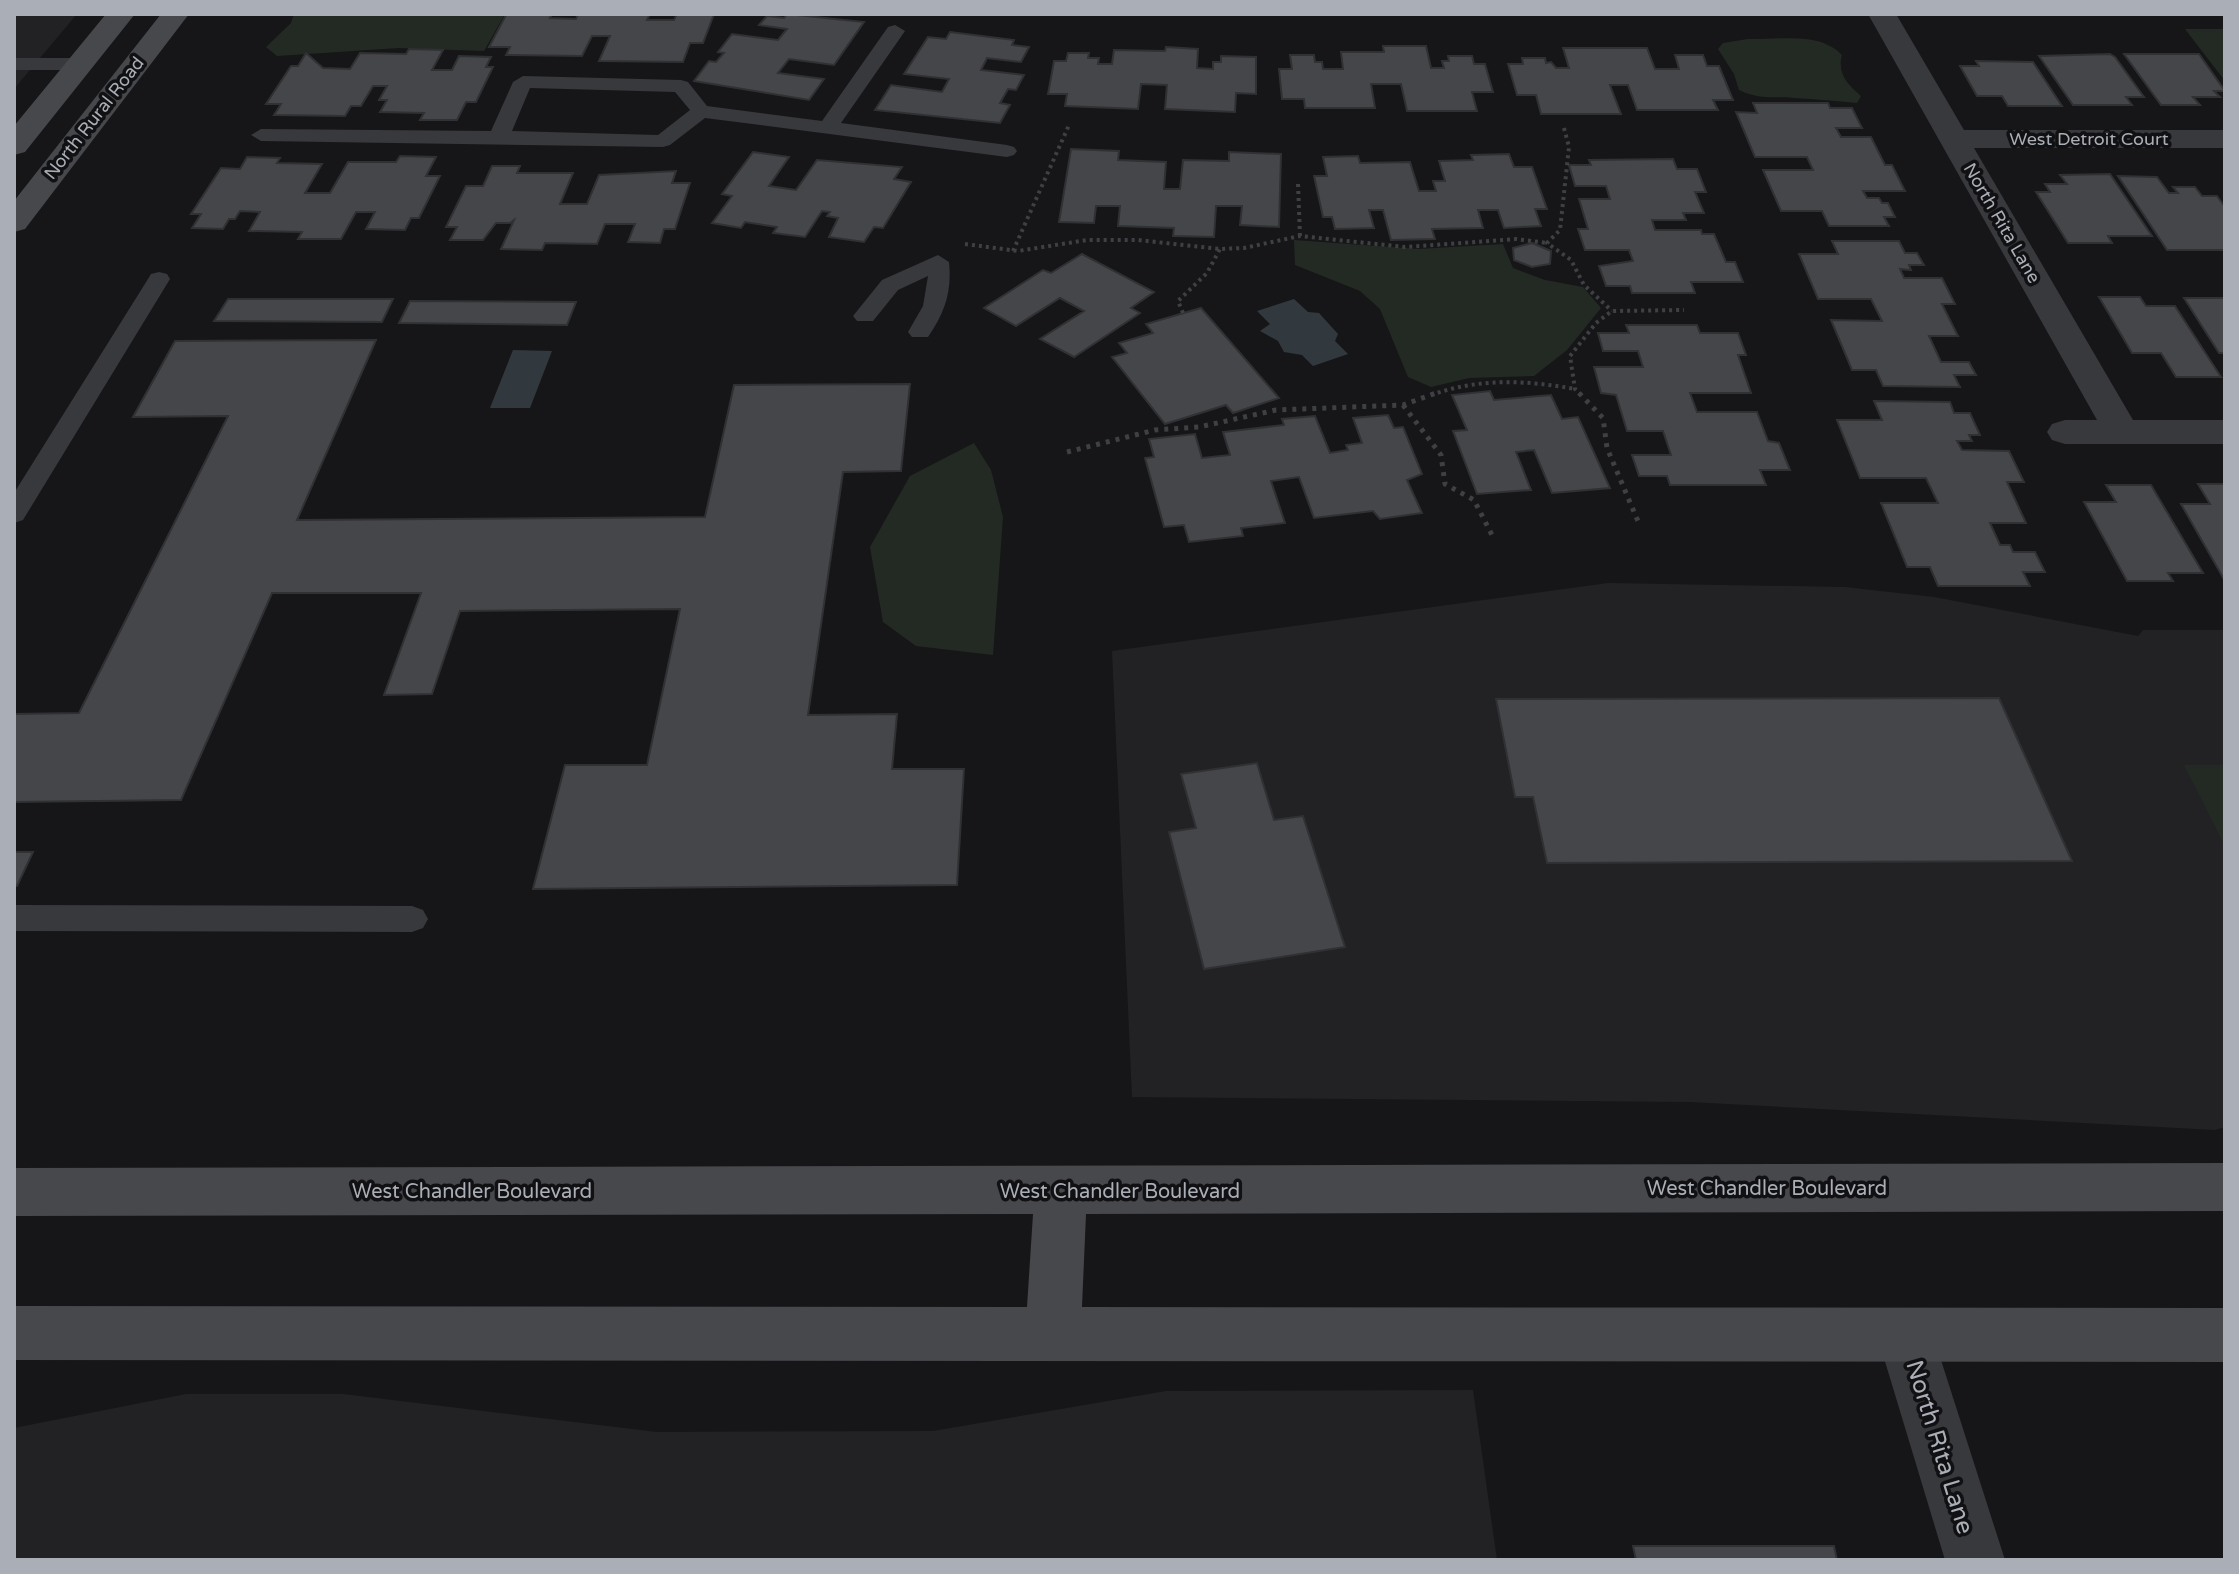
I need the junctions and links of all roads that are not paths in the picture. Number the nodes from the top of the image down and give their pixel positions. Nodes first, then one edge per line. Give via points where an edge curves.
1 (121, 14) edge
2 (175, 14) edge
3 (1882, 14) edge
4 (895, 31) dead end
5 (14, 64) edge
6 (81, 64) junction
7 (701, 111) junction
8 (827, 128) junction
9 (261, 135) dead end
10 (499, 137) junction
11 (1953, 139) junction
12 (2225, 139) edge
13 (14, 146) edge
14 (1007, 151) dead end
15 (14, 222) edge
16 (159, 279) dead end
17 (865, 316) dead end
18 (920, 332) dead end
19 (2065, 432) dead end
20 (2122, 432) junction
21 (2225, 432) edge
22 (14, 514) edge
23 (14, 918) edge
24 (412, 919) dead end
25 (2225, 1187) edge
26 (1061, 1191) junction
27 (14, 1192) edge
28 (14, 1333) edge
29 (1053, 1335) junction
30 (1905, 1335) junction
31 (2225, 1335) edge
32 (1975, 1560) edge

1 - 6 main road
2 - 15 main road, North Rural Road
3 - 11 street, North Rita Lane
4 - 8 lane
5 - 6 lane
6 - 13 main road
7 - 8 lane
7 - 10 lane via 663,141
7 - 10 lane via 681,86 523,82
8 - 14 lane
9 - 10 lane
11 - 12 street, West Detroit Court
11 - 20 street, North Rita Lane
16 - 22 lane
17 - 18 lane via 890,285 938,262 941,293
19 - 20 street
20 - 21 street
23 - 24 lane
25 - 26 main road, West Chandler Boulevard
26 - 27 main road, West Chandler Boulevard
26 - 29 main road
28 - 29 main road
29 - 30 main road
30 - 31 main road
30 - 32 street, North Rita Lane

